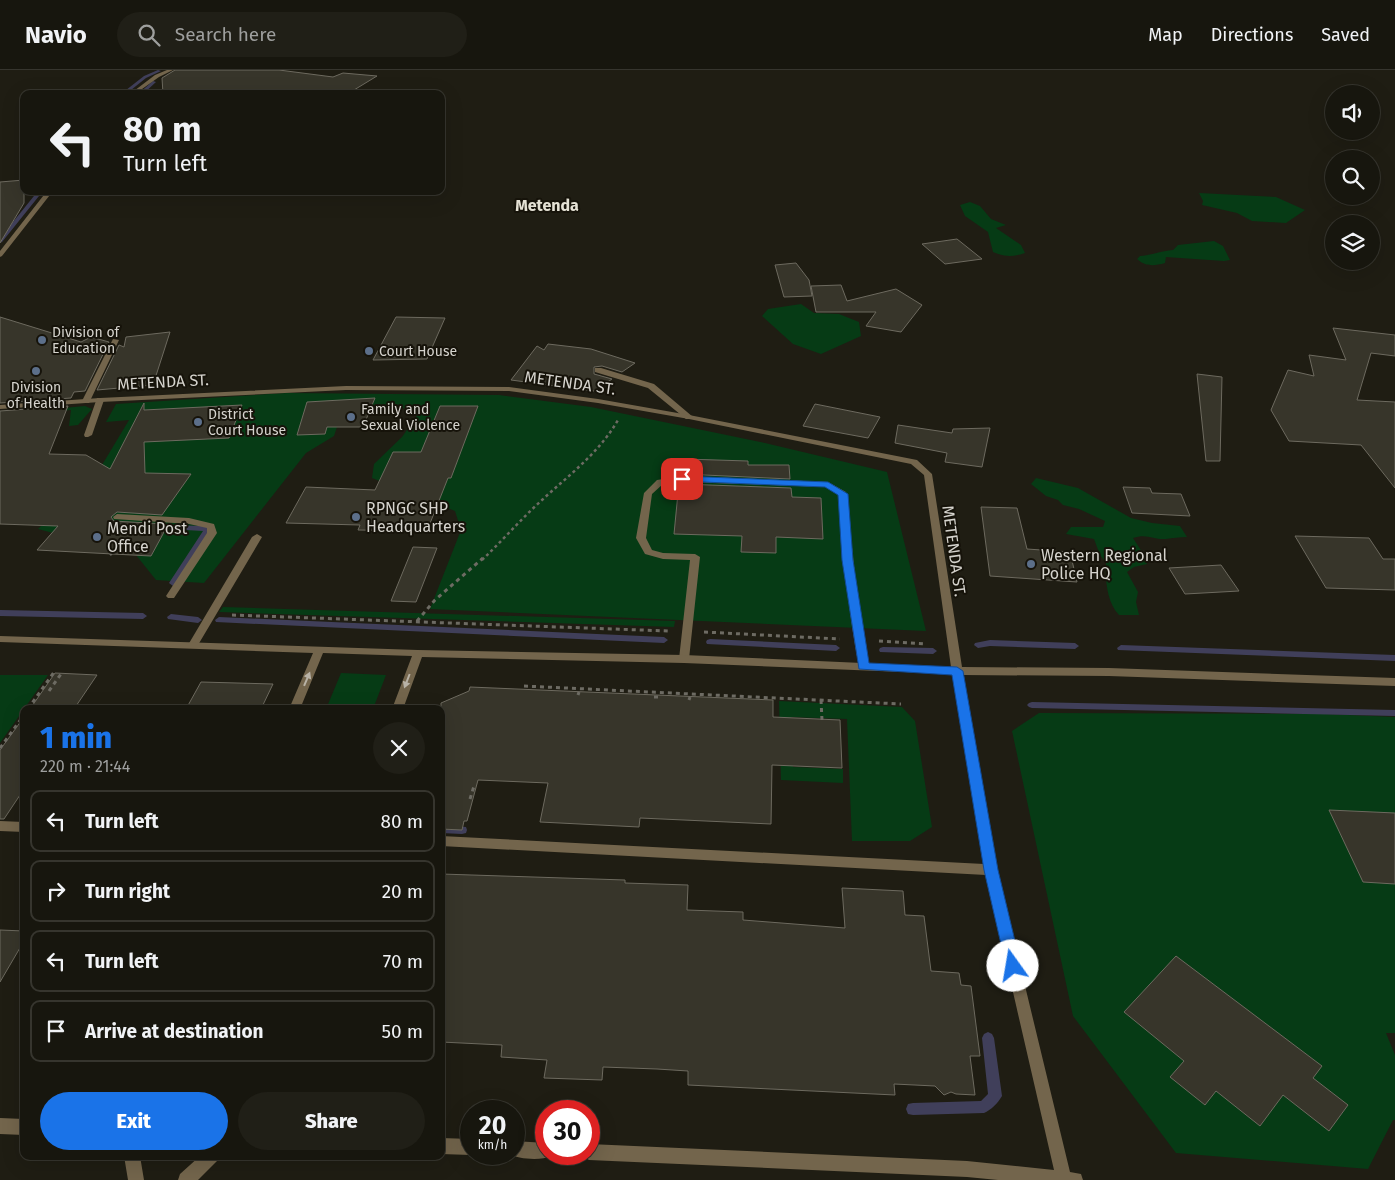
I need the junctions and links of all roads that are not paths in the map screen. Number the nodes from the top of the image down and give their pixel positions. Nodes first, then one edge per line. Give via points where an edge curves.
1 (171, 70) edge
2 (138, 90) edge
3 (48, 195) edge
4 (0, 255) edge
5 (116, 340) dead end
6 (598, 370) dead end
7 (100, 400) junction
8 (86, 401) junction
9 (0, 407) edge
10 (689, 417) junction
11 (88, 435) dead end
12 (117, 517) dead end
13 (257, 537) dead end
14 (171, 596) dead end
15 (0, 638) edge
16 (192, 645) junction
17 (320, 649) junction
18 (418, 652) junction
19 (684, 658) junction
20 (864, 666) junction
21 (957, 671) junction
22 (1395, 682) edge
23 (296, 705) edge
24 (398, 705) edge
25 (0, 826) edge
26 (20, 827) edge
27 (445, 841) edge
28 (991, 870) junction
29 (0, 1126) edge
30 (20, 1127) edge
31 (445, 1146) edge
32 (460, 1147) edge
33 (600, 1152) edge
34 (133, 1160) edge
35 (208, 1160) edge
36 (1069, 1179) edge
37 (136, 1180) edge
38 (186, 1180) edge

1 - 2 street
3 - 4 street
5 - 8 street
6 - 10 street via 651,386
7 - 8 street, METENDA ST.
7 - 10 street, METENDA ST. via 346,388 479,388
7 - 11 street
8 - 9 street, METENDA ST.
10 - 21 street, METENDA ST. via 914,462 928,474
12 - 14 street via 189,521 211,526 212,534
13 - 16 street
15 - 16 street
16 - 17 street
17 - 18 street
23 -> 17 street
18 - 19 street
18 -> 24 street
19 - 20 street
19 - 20 street via 695,558 648,552 641,538 648,493 660,482 682,479 796,483 828,485 843,494 847,560
20 - 21 street
21 - 22 street via 1109,672
21 - 28 street, METENDA ST.
25 - 26 street
27 - 28 street
28 - 36 street, METENDA ST.
29 - 30 street
31 - 32 street
33 - 36 street via 967,1168
34 - 37 street
35 - 38 street

